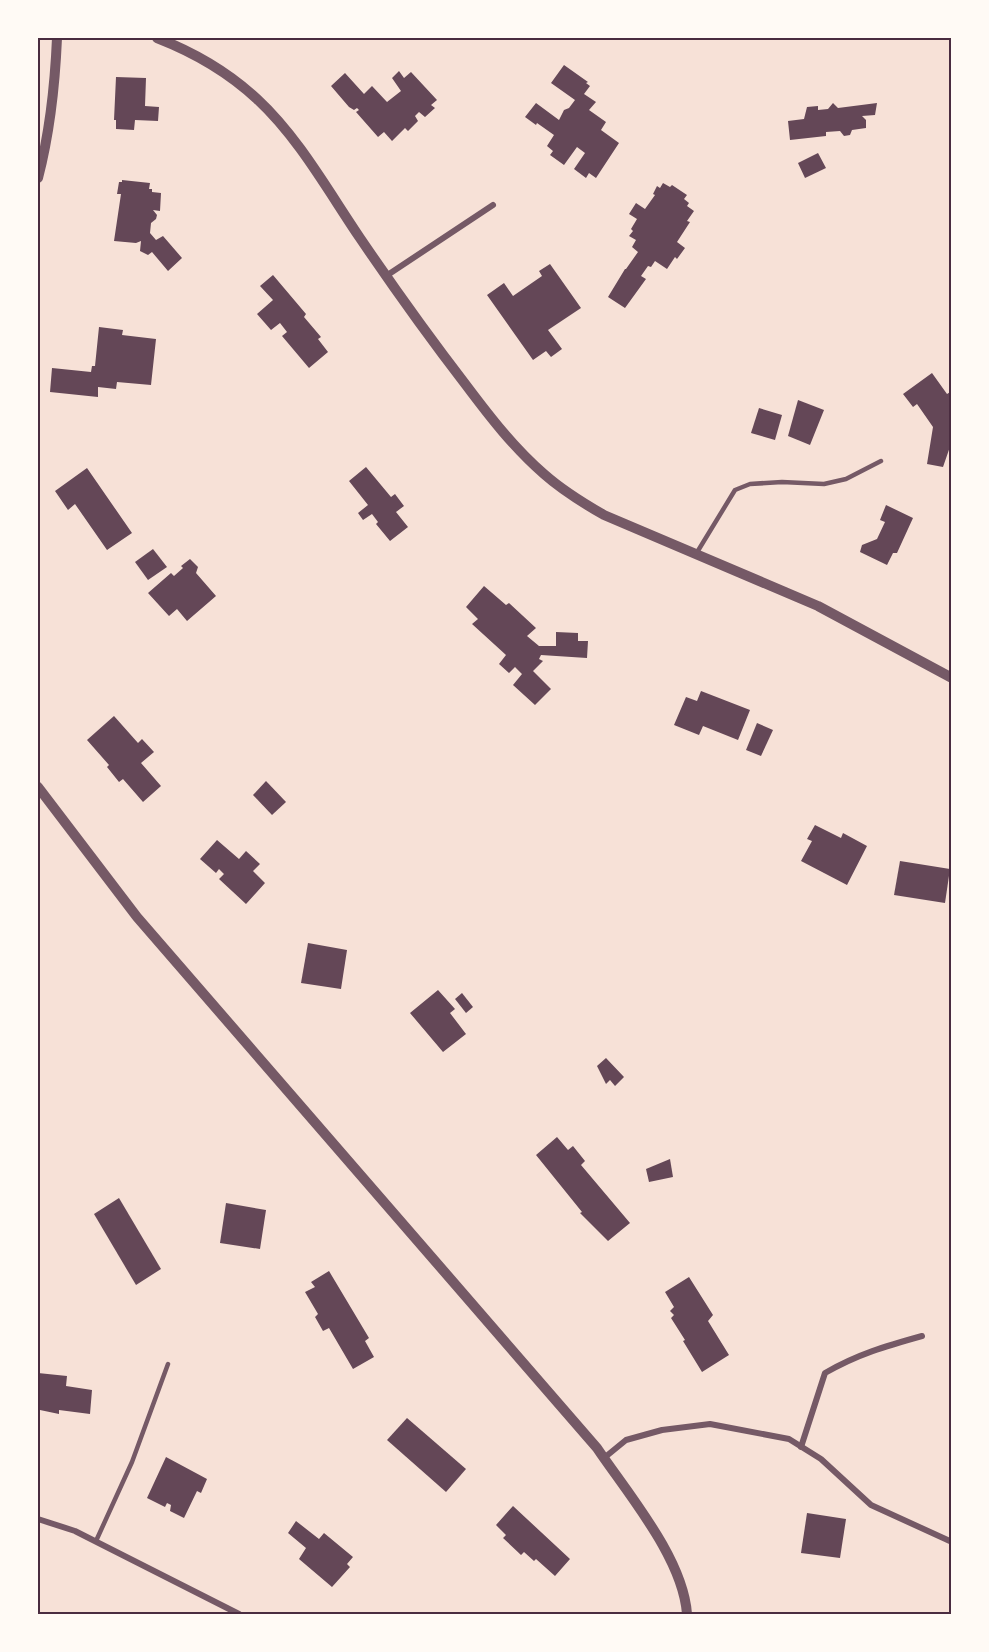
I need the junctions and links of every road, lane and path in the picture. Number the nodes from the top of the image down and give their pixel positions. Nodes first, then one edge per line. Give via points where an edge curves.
1 (57, 38) edge
2 (157, 38) edge
3 (38, 178) edge
4 (493, 205) dead end
5 (386, 276) junction
6 (881, 461) dead end
7 (696, 554) junction
8 (951, 678) edge
9 (38, 787) edge
10 (922, 1336) dead end
11 (168, 1364) dead end
12 (801, 1447) junction
13 (604, 1458) junction
14 (38, 1519) edge
15 (96, 1541) junction
16 (951, 1542) edge
17 (239, 1614) edge
18 (687, 1614) edge

1 - 3 street via 55,82
2 - 5 street via 218,68 258,99 294,141
4 - 5 street
5 - 7 street via 494,421 545,475 604,515
6 - 7 lane via 846,479 824,484 750,484 735,490
7 - 8 street via 818,606
9 - 13 street via 137,917
10 - 12 street via 859,1355 825,1373
11 - 15 lane via 132,1462
12 - 13 street via 789,1439 710,1424 662,1430 626,1440
12 - 16 street via 821,1459 871,1504
13 - 18 street via 659,1538 677,1575
14 - 15 street
15 - 17 street

